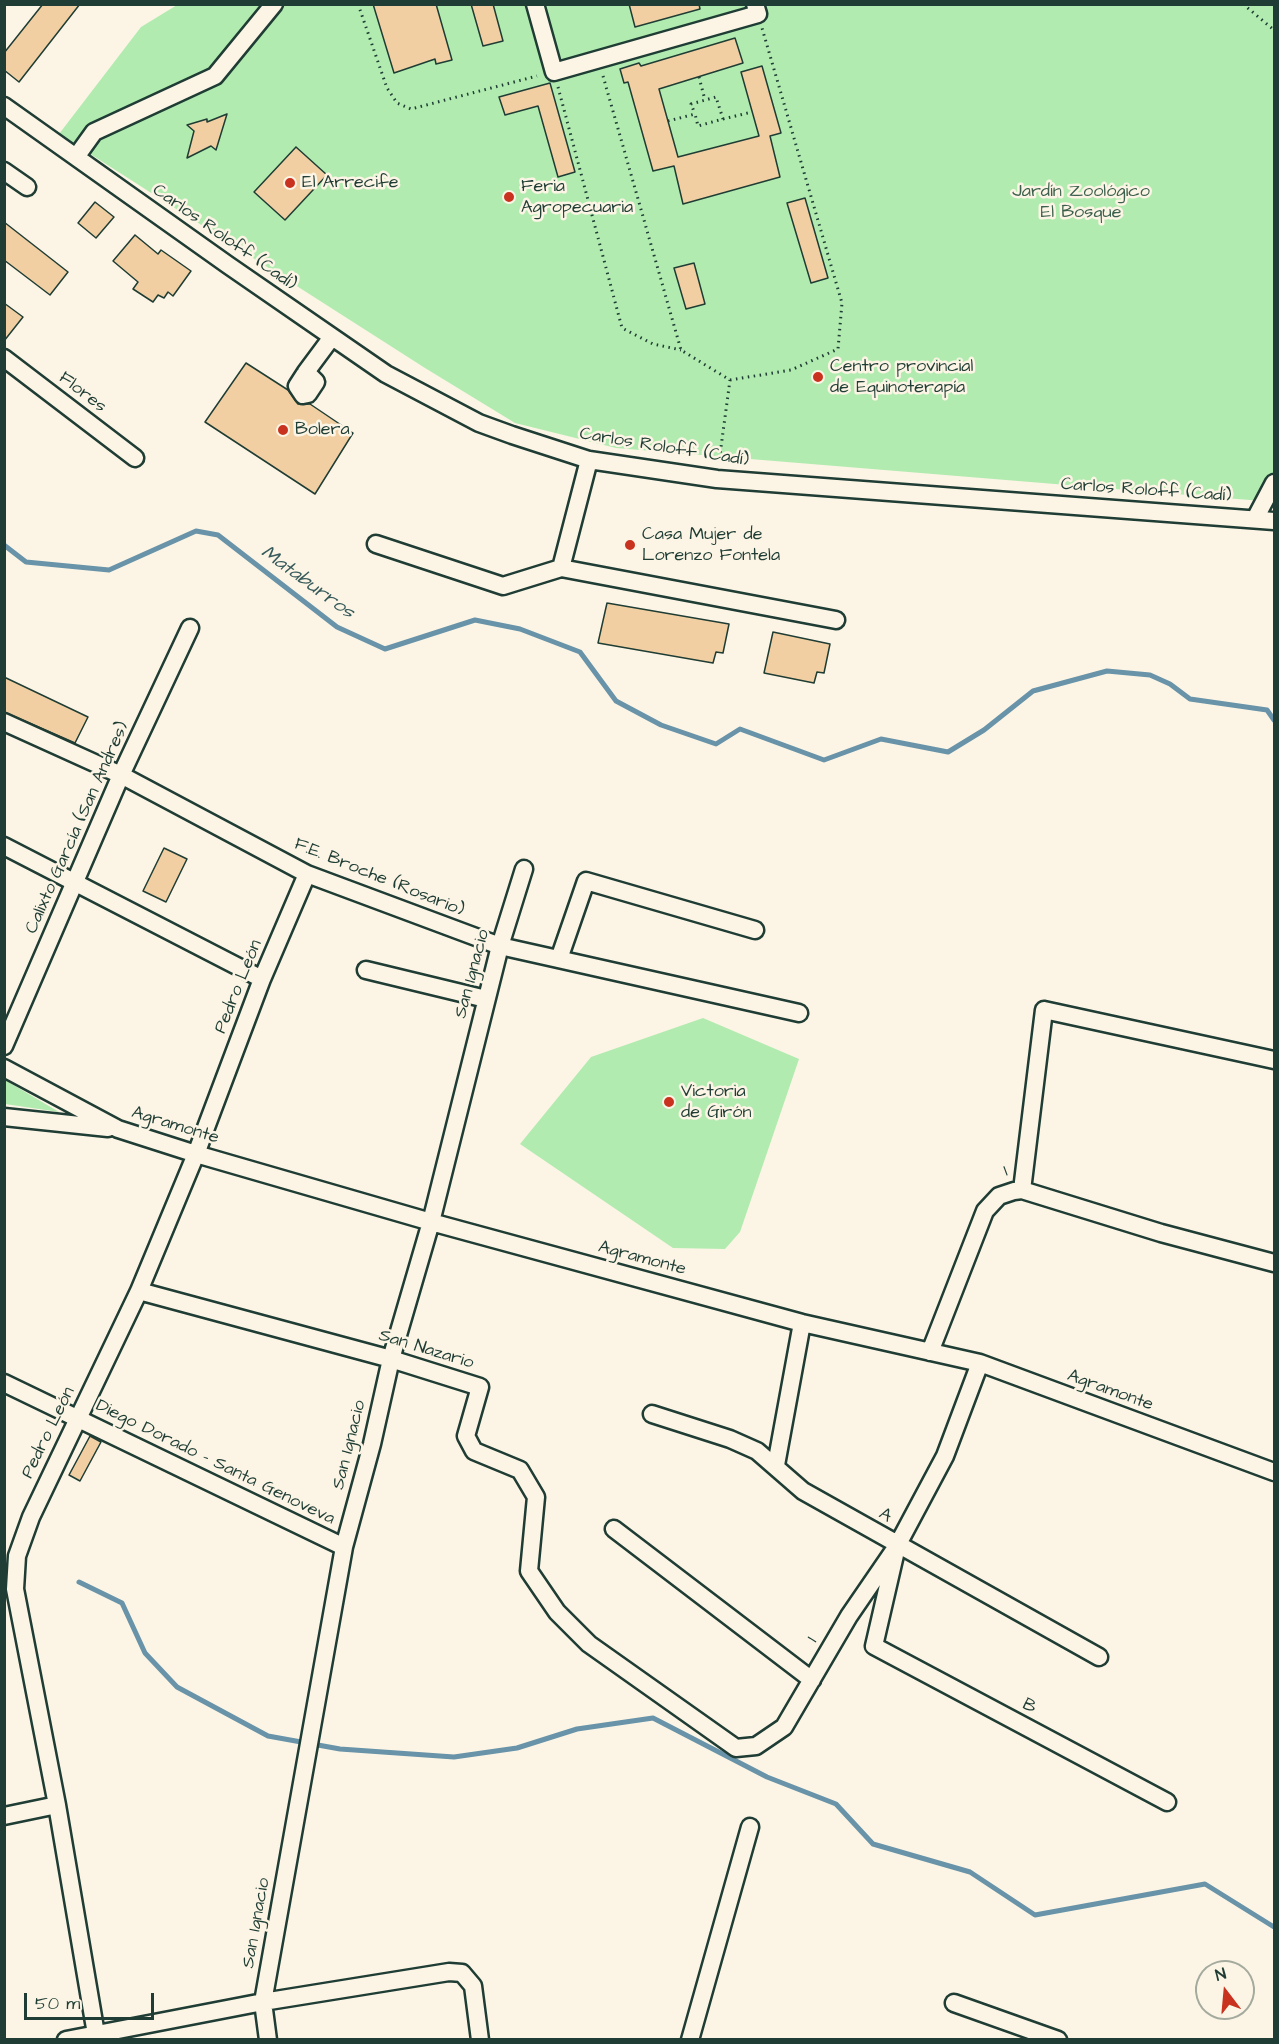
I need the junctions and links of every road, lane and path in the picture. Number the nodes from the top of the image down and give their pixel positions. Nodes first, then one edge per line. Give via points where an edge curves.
1 (274, 4) edge
2 (358, 4) edge
3 (535, 4) edge
4 (1243, 4) edge
5 (757, 9) edge
6 (1275, 30) edge
7 (598, 60) junction
8 (554, 72) junction
9 (699, 77) dead end
10 (705, 100) junction
11 (4, 106) edge
12 (753, 112) dead end
13 (695, 114) junction
14 (723, 119) junction
15 (668, 121) dead end
16 (76, 158) junction
17 (4, 171) edge
18 (27, 187) dead end
19 (332, 337) junction
20 (681, 350) junction
21 (4, 358) edge
22 (306, 372) dead end
23 (730, 380) junction
24 (135, 458) dead end
25 (589, 460) junction
26 (717, 479) junction
27 (1275, 483) edge
28 (1255, 519) junction
29 (1275, 521) edge
30 (376, 544) dead end
31 (561, 568) junction
32 (836, 620) dead end
33 (190, 628) dead end
34 (4, 722) edge
35 (121, 776) junction
36 (4, 846) edge
37 (524, 869) dead end
38 (307, 874) junction
39 (76, 882) junction
40 (755, 930) dead end
41 (500, 946) junction
42 (559, 959) junction
43 (366, 970) dead end
44 (262, 979) junction
45 (486, 999) junction
46 (799, 1013) dead end
47 (4, 1046) edge
48 (1275, 1060) edge
49 (4, 1068) edge
50 (4, 1117) edge
51 (118, 1129) junction
52 (196, 1154) junction
53 (1022, 1190) junction
54 (431, 1222) junction
55 (1275, 1263) edge
56 (139, 1291) junction
57 (802, 1323) junction
58 (930, 1352) junction
59 (391, 1359) junction
60 (980, 1363) junction
61 (4, 1383) edge
62 (652, 1414) dead end
63 (78, 1418) junction
64 (776, 1465) junction
65 (1275, 1472) edge
66 (614, 1529) dead end
67 (897, 1546) junction
68 (344, 1547) junction
69 (10, 1591) edge
70 (874, 1646) joint
71 (1099, 1657) dead end
72 (812, 1680) junction
73 (756, 1746) joint
74 (1167, 1802) dead end
75 (57, 1805) junction
76 (4, 1815) edge
77 (750, 1827) dead end
78 (263, 2002) junction
79 (954, 2002) dead end
80 (96, 2036) edge
81 (66, 2040) edge
82 (268, 2040) edge
83 (480, 2040) edge
84 (690, 2040) edge
85 (1058, 2040) edge

1 - 16 street via 215,76 94,132
2 - 8 path via 387,88 397,103 411,109
3 - 8 street
4 - 6 path
5 - 7 street
5 - 23 path via 842,303 838,349 791,370
7 - 8 street
7 - 20 path
8 - 20 path via 622,328 653,344
9 - 10 path
10 - 13 path via 692,104
10 - 14 path via 716,98
11 - 16 street, Carlos Roloff (Cadí)
12 - 14 path
13 - 14 path via 698,126
13 - 15 path
16 - 19 street, Carlos Roloff (Cadí)
17 - 18 street
19 - 22 street
19 - 25 street, Carlos Roloff (Cadí) via 386,374 479,423
20 - 23 path
21 - 24 street, Flores
23 - 26 path
25 - 26 street, Carlos Roloff (Cadí)
25 - 31 street
26 - 28 street, Carlos Roloff (Cadí)
27 - 28 street
28 - 29 street, Carlos Roloff (Cadí)
30 - 31 street via 502,586
31 - 32 street
33 - 35 street, Calixto García (San Andres)
34 - 35 street, F.E. Broche (Rosario)
35 - 38 street, F.E. Broche (Rosario)
35 - 39 street, Calixto García (San Andres)
36 - 39 street
37 - 41 street, San Ignacio
38 - 41 street, F.E. Broche (Rosario)
38 - 44 street, Pedro León
39 - 44 street
39 - 47 street, Calixto García (San Andres)
40 - 42 street via 586,881
41 - 42 street, F.E. Broche (Rosario)
41 - 45 street, San Ignacio
42 - 46 street, F.E. Broche (Rosario)
43 - 45 street
44 - 52 street, Pedro León
45 - 54 street, San Ignacio
48 - 53 street, 1 via 1044,1010
49 - 51 street, Agramonte
50 - 51 street
51 - 52 street, Agramonte
52 - 54 street, Agramonte
52 - 56 street, Pedro León
53 - 55 street
53 - 58 street, 1 via 999,1196 985,1211
54 - 57 street, Agramonte
54 - 59 street, San Ignacio
56 - 59 street, San Nazario
56 - 63 street, Pedro León
57 - 58 street, Agramonte
57 - 64 street
58 - 60 street, Agramonte
59 - 68 street, San Ignacio
59 - 73 street, San Nazario via 480,1387 466,1436 474,1451 520,1470 536,1497 530,1571 557,1612 589,1644 708,1731 736,1748
60 - 65 street, Agramonte
60 - 67 street, 1 via 945,1456
61 - 63 street, Diego Dorado - Santa Genoveva
62 - 64 street, A via 730,1439
63 - 68 street, Diego Dorado - Santa Genoveva
63 - 69 street, Pedro León via 30,1517 16,1556
64 - 67 street, A via 803,1491
66 - 72 street
67 - 70 street, 1
67 - 71 street, A
67 - 72 street, 1 via 849,1616
68 - 78 street, San Ignacio
69 - 75 street, Pedro León
70 - 74 street, B
72 - 73 street, 1 via 784,1726
75 - 76 street
75 - 80 street, Pedro León
77 - 84 street
78 - 80 street
78 - 82 street, San Ignacio
78 - 83 street via 462,1973 473,1986
79 - 85 street
80 - 81 street

